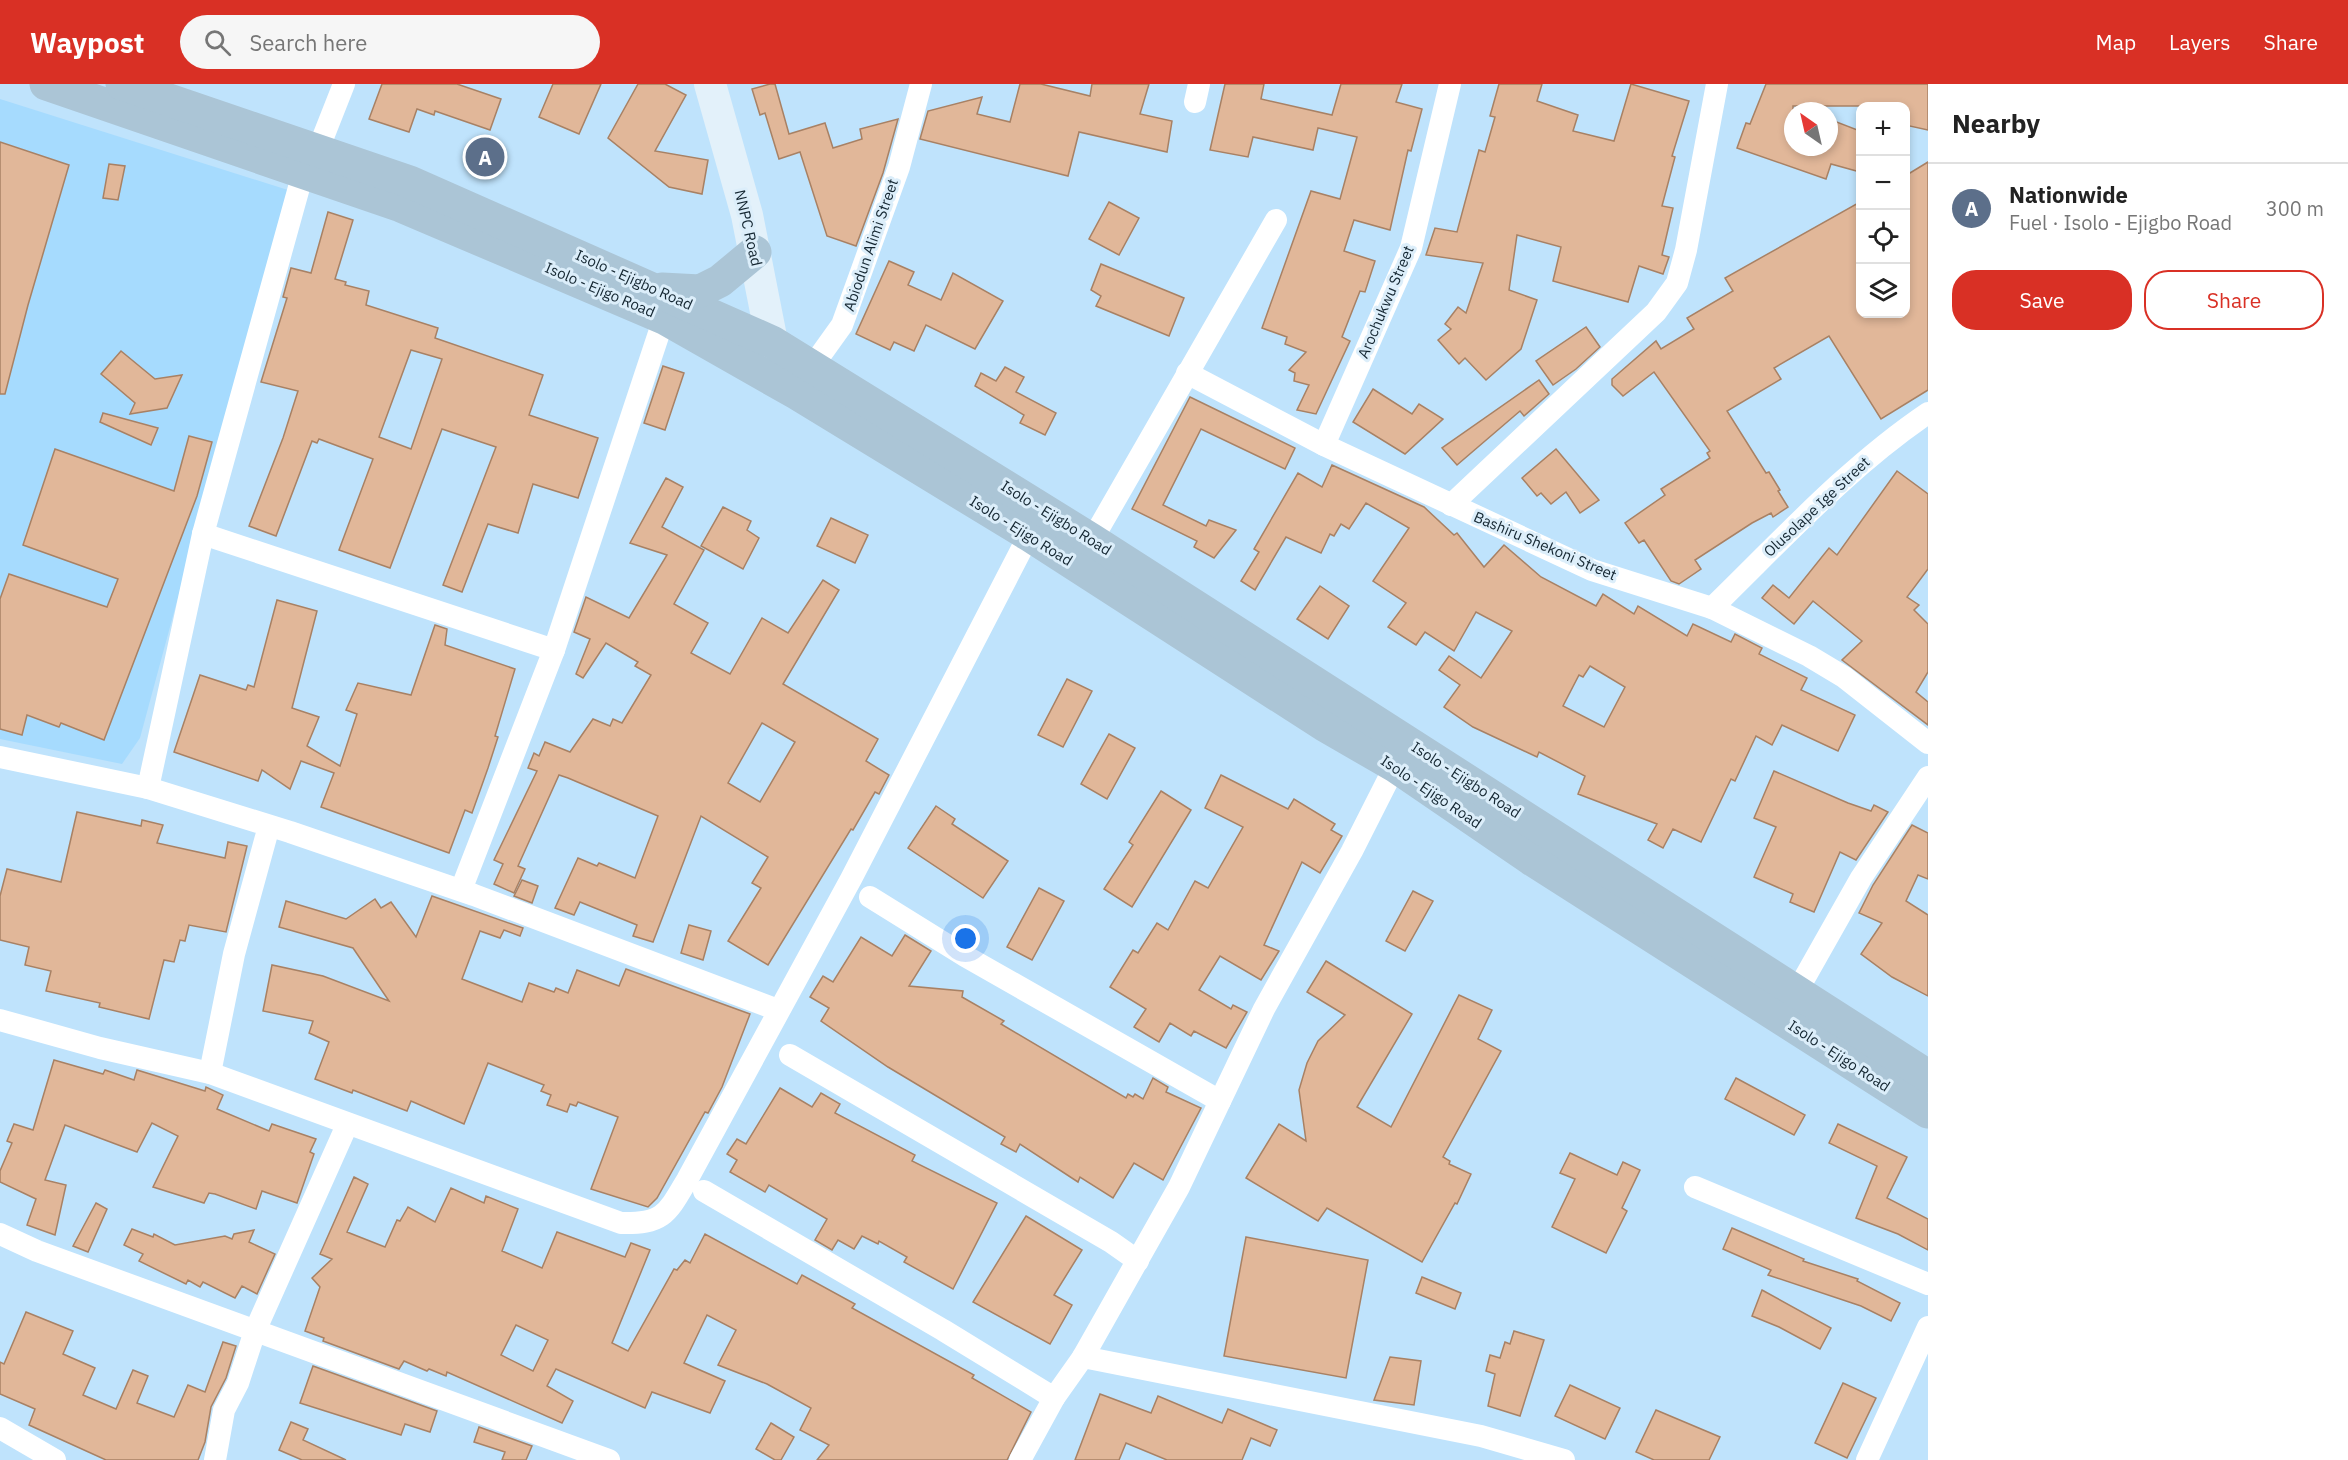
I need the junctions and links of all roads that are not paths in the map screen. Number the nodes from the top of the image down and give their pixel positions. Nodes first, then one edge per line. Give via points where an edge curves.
1 (46, 84) edge
2 (122, 84) edge
3 (344, 84) edge
4 (710, 84) edge
5 (921, 84) edge
6 (1450, 84) edge
7 (1717, 84) edge
8 (310, 161) junction
9 (1276, 220) dead end
10 (754, 252) junction
11 (659, 303) junction
12 (772, 342) junction
13 (812, 365) junction
14 (758, 371) junction
15 (1187, 373) junction
16 (796, 393) junction
17 (1928, 413) edge
18 (1324, 445) junction
19 (1451, 505) junction
20 (203, 534) junction
21 (1029, 535) junction
22 (1092, 540) junction
23 (1712, 608) junction
24 (554, 650) junction
25 (1928, 743) edge
26 (0, 757) edge
27 (1395, 766) junction
28 (1928, 777) edge
29 (148, 788) junction
30 (1920, 801) edge
31 (269, 826) junction
32 (461, 890) junction
33 (870, 897) dead end
34 (1796, 993) junction
35 (777, 1010) junction
36 (0, 1020) edge
37 (790, 1055) dead end
38 (210, 1073) junction
39 (1928, 1076) edge
40 (1220, 1101) junction
41 (1928, 1112) edge
42 (347, 1125) junction
43 (1695, 1187) dead end
44 (704, 1191) dead end
45 (0, 1234) edge
46 (1138, 1261) junction
47 (1928, 1284) edge
48 (1928, 1327) edge
49 (255, 1331) junction
50 (1083, 1357) junction
51 (1054, 1398) junction
52 (0, 1428) edge
53 (55, 1460) edge
54 (215, 1460) edge
55 (609, 1460) edge
56 (1020, 1460) edge
57 (1563, 1460) edge
58 (1868, 1460) edge

1 - 8 main road
2 - 8 main road, Isolo - Ejigbo Road
3 - 8 street
4 - 10 street, NNPC Road
5 - 13 street, Abiodun Alimi Street via 898,167 843,325
6 - 18 street, Arochukwu Street via 1411,248
7 - 19 street via 1677,283 1656,312
8 - 11 main road, Isolo - Ejigbo Road via 410,182
8 - 20 street
9 - 15 street
10 - 11 main road via 720,281
10 - 12 street, NNPC Road
11 - 12 main road, Isolo - Ejigbo Road
11 - 14 main road, Isolo - Ejigo Road
11 - 24 street
12 - 13 main road, Isolo - Ejigbo Road
12 - 14 street
13 - 16 street, Abiodun Alimi Street
13 - 22 main road, Isolo - Ejigbo Road
14 - 16 main road, Isolo - Ejigo Road
15 - 18 street, Bashiru Shekoni Street
15 - 22 street
16 - 21 main road, Isolo - Ejigo Road
17 - 23 street, Olusolape Ige Street via 1858,467
18 - 19 street, Bashiru Shekoni Street
19 - 23 street, Bashiru Shekoni Street via 1592,570
20 - 24 street
20 - 29 street
21 - 27 main road, Isolo - Ejigo Road via 1324,725
21 - 35 street via 851,879
22 - 34 main road, Isolo - Ejigbo Road
23 - 25 street, Bashiru Shekoni Street via 1844,677
24 - 32 street
26 - 29 street
27 - 40 street via 1284,970
27 - 41 main road, Isolo - Ejigo Road via 1580,891
28 - 30 street
29 - 31 street
30 - 34 street via 1861,878
31 - 32 street
31 - 38 street via 234,954
32 - 35 street
33 - 40 street via 965,956
34 - 39 main road, Isolo - Ejigbo Road
35 - 42 street via 669,1211 647,1224 621,1223
36 - 38 street
37 - 46 street
38 - 42 street
40 - 46 street
42 - 49 street
43 - 47 street
44 - 51 street
45 - 49 street
46 - 50 street
48 - 58 street
49 - 54 street via 238,1383 224,1410
49 - 55 street
50 - 51 street
50 - 57 street via 1480,1436
51 - 56 street
52 - 53 street

